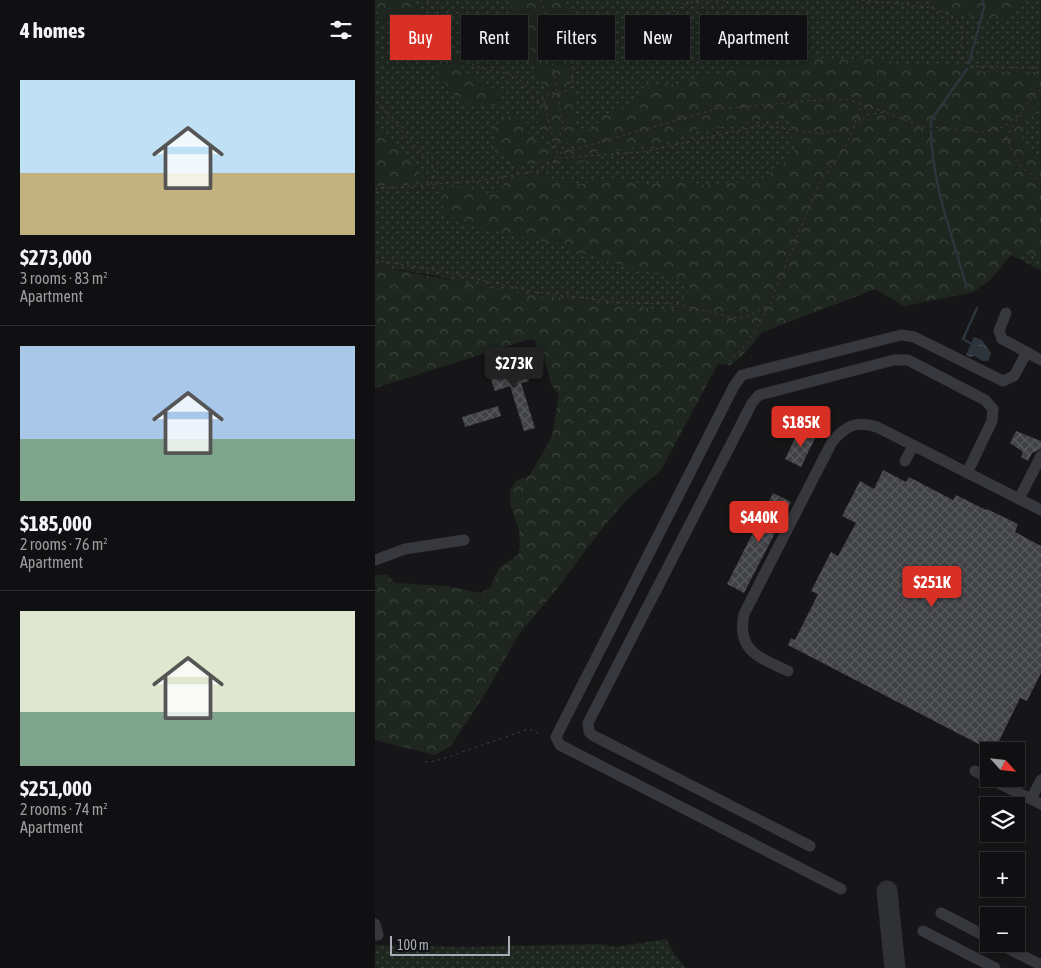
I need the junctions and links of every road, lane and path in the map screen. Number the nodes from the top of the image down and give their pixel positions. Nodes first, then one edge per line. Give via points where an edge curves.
1 (427, 0) edge
2 (541, 0) edge
3 (727, 0) edge
4 (863, 0) edge
5 (1041, 68) edge
6 (1041, 90) edge
7 (556, 91) junction
8 (544, 100) junction
9 (375, 101) edge
10 (863, 104) junction
11 (885, 112) junction
12 (1022, 112) junction
13 (854, 128) junction
14 (555, 148) junction
15 (558, 154) junction
16 (556, 159) junction
17 (1041, 182) edge
18 (431, 184) junction
19 (375, 190) edge
20 (375, 260) edge
21 (769, 305) junction
22 (1006, 313) dead end
23 (1027, 352) junction
24 (1041, 360) edge
25 (729, 362) dead end
26 (913, 446) junction
27 (1041, 456) edge
28 (905, 461) dead end
29 (967, 473) junction
30 (1019, 499) junction
31 (1041, 510) edge
32 (464, 540) dead end
33 (375, 560) edge
34 (788, 671) dead end
35 (542, 735) dead end
36 (425, 762) dead end
37 (975, 771) dead end
38 (980, 774) edge
39 (1041, 780) edge
40 (1009, 788) edge
41 (1036, 802) edge
42 (809, 846) dead end
43 (841, 888) dead end
44 (941, 913) dead end
45 (923, 931) dead end
46 (980, 933) edge
47 (1015, 952) edge
48 (1041, 965) edge
49 (995, 968) edge

1 - 8 path via 467,61 520,79 528,86 534,99
2 - 7 path via 548,19
3 - 7 path via 698,0 649,20 581,61 572,73 573,86 563,92
4 - 5 path via 913,5 950,16 959,24 959,55 969,66
6 - 12 path via 1035,92
7 - 8 path
7 - 14 path via 563,127
8 - 14 path
9 - 18 path via 433,166 435,174
10 - 11 path
10 - 13 path
10 - 15 path via 832,99 716,109
11 - 12 path via 920,126 982,132 1004,127
11 - 13 path via 867,115
12 - 17 path via 1006,137 1020,166
13 - 16 path via 819,134 762,124 643,152
13 - 21 path via 846,146 820,182
14 - 15 path
15 - 16 path
16 - 18 path via 537,171 485,180
18 - 19 path
20 - 21 path via 536,292 623,303 678,304 731,317 745,318
21 - 25 path via 749,341
22 - 23 street via 999,335
23 - 24 street
23 - 43 street via 1014,376 1003,381 914,337 901,335 742,375 556,737 567,749
26 - 28 street
26 - 29 street
26 - 34 street via 877,427 858,423 848,426 832,442 744,614 741,627 751,651
27 - 30 street
29 - 30 street
29 - 42 street via 992,422 993,410 985,400 908,360 894,360 759,394 588,724 589,732 594,736
30 - 31 street
32 - 33 street via 405,549
35 - 36 path via 529,729
37 - 38 street
39 - 41 street
40 - 41 street
44 - 46 street
45 - 49 street
47 - 48 street

